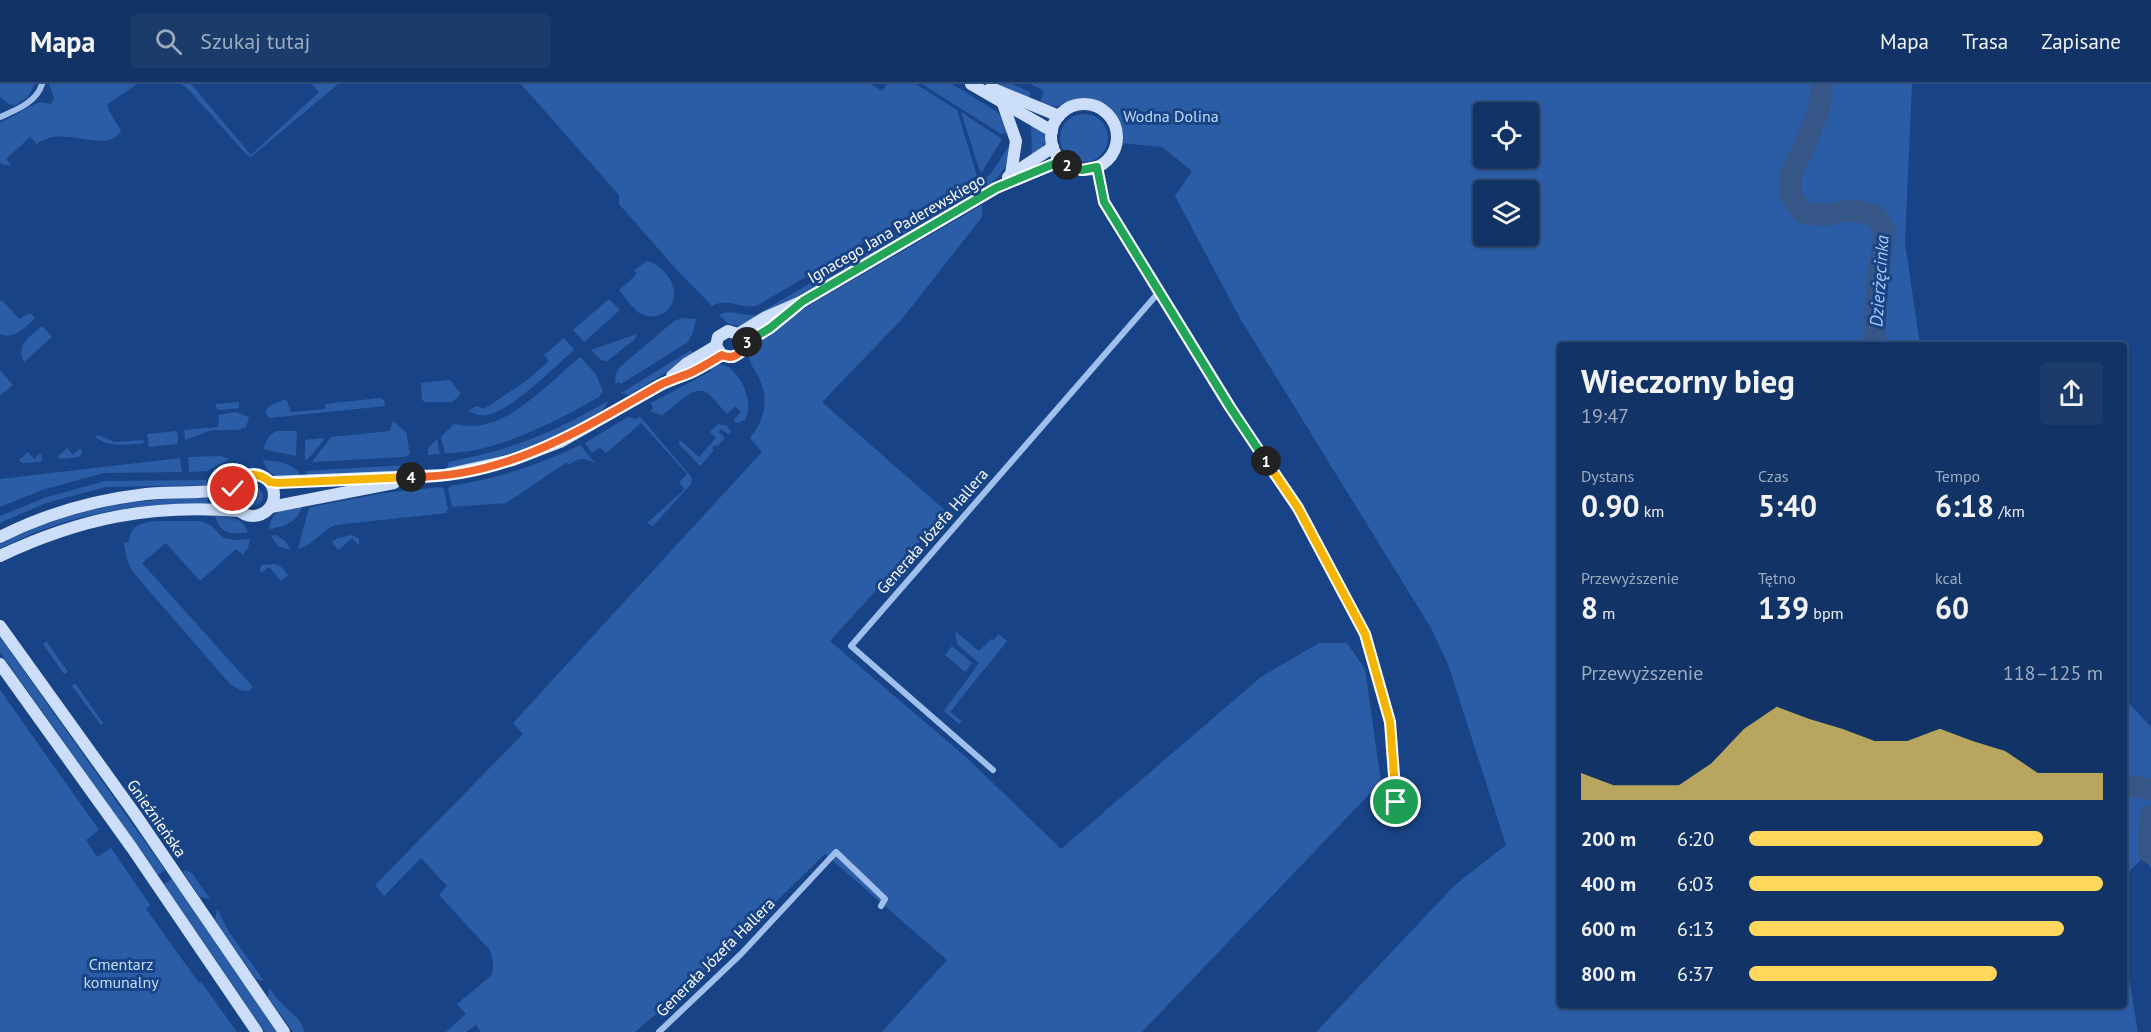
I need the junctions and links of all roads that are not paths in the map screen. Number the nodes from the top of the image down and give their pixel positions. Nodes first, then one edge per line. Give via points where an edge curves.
1 (42, 84) edge
2 (971, 84) edge
3 (982, 84) edge
4 (1002, 102) junction
5 (1059, 116) junction
6 (0, 117) edge
7 (1052, 131) junction
8 (1053, 147) junction
9 (1061, 161) junction
10 (1097, 167) junction
11 (1011, 174) junction
12 (996, 188) junction
13 (1159, 292) junction
14 (740, 339) junction
15 (719, 351) junction
16 (418, 477) junction
17 (270, 482) junction
18 (234, 487) junction
19 (271, 507) junction
20 (239, 511) junction
21 (0, 537) edge
22 (0, 556) edge
23 (0, 626) edge
24 (0, 664) edge
25 (993, 770) dead end
26 (1396, 802) dead end
27 (881, 906) dead end
28 (257, 1032) edge
29 (284, 1032) edge
30 (659, 1032) edge

1 - 6 street via 30,101
2 - 4 street
3 - 5 street
4 - 7 street
4 - 11 street via 1016,141
5 - 7 street
5 - 10 street via 1072,107 1087,105 1101,110 1112,121 1117,136 1113,151
7 - 8 street
8 - 9 street
8 - 11 street
9 - 10 street via 1082,170
9 - 12 street, Ignacego Jana Paderewskiego
10 - 13 street via 1104,202
11 - 12 street
12 - 14 street, Ignacego Jana Paderewskiego via 803,301 764,318
13 - 25 street, Generała Józefa Hallera via 850,646
13 - 26 street via 1298,508 1365,634 1390,722
14 - 15 street, Ignacego Jana Paderewskiego via 741,350 737,355 729,357
14 - 15 street, Ignacego Jana Paderewskiego via 731,331 724,332 718,337
15 - 16 street, Ignacego Jana Paderewskiego via 690,373 535,452 480,469
16 - 17 street, Ignacego Jana Paderewskiego
16 - 19 street, Ignacego Jana Paderewskiego
17 - 18 street, Ignacego Jana Paderewskiego via 258,475 248,475
17 - 19 street via 274,493
18 - 20 street via 232,496
18 - 21 street, Ignacego Jana Paderewskiego via 105,501 40,519
19 - 20 street, Ignacego Jana Paderewskiego via 254,516
20 - 22 street, Ignacego Jana Paderewskiego via 169,510 112,516 56,531
23 - 29 street, Gnieźnieńska
24 - 28 street
27 - 30 street, Generała Józefa Hallera via 885,899 836,852 741,954

